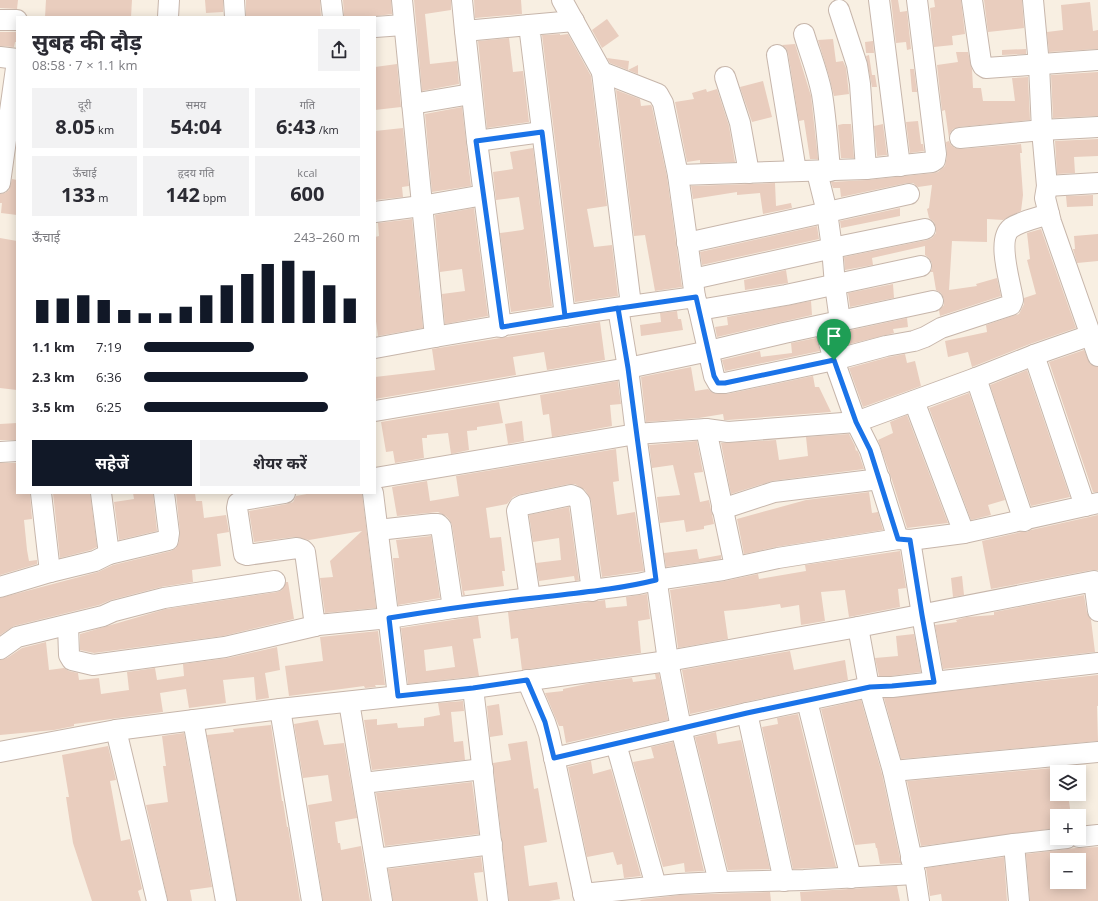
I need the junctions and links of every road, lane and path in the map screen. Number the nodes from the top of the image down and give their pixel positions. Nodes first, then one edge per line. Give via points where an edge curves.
1 (169, 0) edge
2 (234, 0) edge
3 (331, 0) edge
4 (402, 0) edge
5 (462, 0) edge
6 (562, 0) edge
7 (879, 0) edge
8 (917, 0) edge
9 (972, 0) edge
10 (1033, 0) edge
11 (839, 10) dead end
12 (168, 16) edge
13 (235, 16) edge
14 (333, 16) edge
15 (0, 20) edge
16 (16, 20) edge
17 (574, 21) junction
18 (403, 25) junction
19 (529, 25) junction
20 (376, 27) edge
21 (465, 31) junction
22 (804, 34) dead end
23 (777, 55) dead end
24 (0, 57) edge
25 (16, 60) edge
26 (1098, 60) edge
27 (1039, 65) junction
28 (16, 70) edge
29 (602, 72) junction
30 (725, 77) dead end
31 (472, 94) junction
32 (412, 104) junction
33 (1098, 128) edge
34 (1042, 130) junction
35 (542, 132) junction
36 (960, 138) dead end
37 (476, 141) junction
38 (900, 166) junction
39 (866, 169) junction
40 (796, 171) junction
41 (824, 171) junction
42 (749, 173) junction
43 (678, 175) junction
44 (5, 177) edge
45 (1098, 183) edge
46 (1047, 186) junction
47 (910, 194) dead end
48 (484, 195) junction
49 (421, 206) junction
50 (376, 212) edge
51 (827, 212) junction
52 (1049, 214) junction
53 (925, 229) dead end
54 (687, 244) junction
55 (832, 248) junction
56 (921, 266) dead end
57 (835, 285) junction
58 (696, 295) junction
59 (933, 301) dead end
60 (625, 307) junction
61 (565, 316) junction
62 (832, 323) junction
63 (502, 327) junction
64 (1091, 334) junction
65 (435, 337) junction
66 (376, 348) edge
67 (709, 351) junction
68 (1034, 355) junction
69 (1098, 356) edge
70 (834, 360) junction
71 (628, 368) junction
72 (976, 378) junction
73 (914, 401) junction
74 (376, 411) edge
75 (856, 422) junction
76 (706, 428) junction
77 (636, 434) junction
78 (16, 451) edge
79 (0, 452) edge
80 (376, 478) edge
81 (880, 479) junction
82 (41, 494) edge
83 (101, 494) edge
84 (164, 494) edge
85 (272, 494) edge
86 (373, 494) edge
87 (258, 495) edge
88 (1092, 505) edge
89 (722, 509) junction
90 (1024, 521) junction
91 (378, 530) junction
92 (964, 534) junction
93 (904, 540) junction
94 (109, 554) junction
95 (735, 567) junction
96 (50, 572) junction
97 (656, 580) junction
98 (275, 581) dead end
99 (1096, 581) edge
100 (0, 587) edge
101 (592, 591) junction
102 (530, 598) junction
103 (452, 608) junction
104 (1098, 611) edge
105 (922, 615) junction
106 (389, 618) junction
107 (68, 625) junction
108 (315, 626) junction
109 (858, 627) junction
110 (0, 649) edge
111 (668, 661) junction
112 (1098, 663) edge
113 (527, 680) junction
114 (934, 682) junction
115 (870, 687) junction
116 (473, 688) junction
117 (398, 696) junction
118 (807, 701) junction
119 (350, 702) junction
120 (280, 709) junction
121 (747, 713) junction
122 (193, 720) junction
123 (681, 728) junction
124 (116, 730) junction
125 (616, 744) junction
126 (0, 752) edge
127 (1098, 752) edge
128 (554, 758) junction
129 (483, 769) junction
130 (893, 771) junction
131 (363, 783) junction
132 (1098, 835) edge
133 (1086, 836) edge
134 (1050, 840) edge
135 (492, 844) junction
136 (1014, 844) junction
137 (375, 859) junction
138 (913, 866) junction
139 (851, 878) junction
140 (784, 881) junction
141 (719, 882) junction
142 (656, 886) junction
143 (584, 897) edge
144 (157, 901) edge
145 (226, 901) edge
146 (312, 901) edge
147 (382, 901) edge
148 (498, 901) edge
149 (919, 901) edge
150 (1019, 901) edge

1 - 12 street
2 - 13 street
3 - 14 street
4 - 18 street
5 - 21 street
6 - 17 street
7 - 38 street
8 - 38 street via 936,154 932,162
9 - 27 street via 983,66 990,69
10 - 27 street
11 - 39 street via 857,65
15 - 16 street
17 - 19 street
17 - 29 street
18 - 20 street
18 - 32 street
19 - 21 street
19 - 35 street
21 - 31 street
22 - 41 street via 816,70 825,113
23 - 40 street
24 - 25 street
26 - 27 street
27 - 34 street
28 - 44 street
29 - 43 street via 658,94 666,113
29 - 60 street
30 - 42 street via 740,123
31 - 32 street
31 - 37 street
32 - 49 street
33 - 34 street
34 - 36 street
34 - 46 street
35 - 37 street
35 - 61 street
37 - 48 street
38 - 39 street
39 - 41 street
40 - 41 street
40 - 42 street
41 - 51 street
42 - 43 street
43 - 54 street
45 - 46 street
46 - 52 street via 1045,198
47 - 51 street
48 - 49 street
48 - 63 street
49 - 50 street
49 - 65 street
51 - 54 street
51 - 55 street
52 - 64 street
52 - 70 street via 1016,225 1010,229 1005,240 1004,249 1013,300 1011,305 941,328 922,338
53 - 55 street
54 - 58 street
55 - 57 street
55 - 58 street
56 - 57 street
57 - 58 street via 786,295
57 - 62 street
58 - 60 street
58 - 67 street
59 - 62 street
60 - 61 street
60 - 71 street
61 - 63 street
62 - 67 street
62 - 70 street
63 - 65 street
64 - 68 street
64 - 69 street
65 - 66 street
67 - 70 street via 718,383
67 - 71 street
68 - 72 street
68 - 88 street
70 - 75 street
71 - 74 street
71 - 77 street
72 - 73 street
72 - 90 street
73 - 75 street
73 - 92 street
75 - 76 street via 728,432
75 - 81 street via 870,450
76 - 77 street
76 - 89 street
77 - 80 street
77 - 97 street
78 - 79 street
81 - 89 street via 774,492
81 - 93 street
82 - 96 street
83 - 94 street
84 - 94 street via 168,540
85 - 87 street
86 - 91 street
87 - 108 street via 238,503 244,554 297,548 305,552
88 - 90 street
89 - 95 street
90 - 92 street
91 - 103 street via 432,524 441,527
91 - 106 street
92 - 93 street
93 - 95 street via 778,558
93 - 105 street
94 - 96 street via 95,561
95 - 97 street
96 - 100 street
97 - 101 street
97 - 111 street
98 - 107 street via 164,598
99 - 104 street
99 - 105 street
101 - 102 street
101 - 102 street via 580,502 571,495 523,505 517,511
102 - 103 street
103 - 106 street
105 - 109 street
105 - 114 street
106 - 108 street
106 - 117 street
107 - 108 street via 69,655 72,660 92,665 225,647
107 - 110 street via 17,637
109 - 111 street
109 - 115 street
111 - 113 street
111 - 123 street
112 - 114 street
113 - 116 street
113 - 128 street via 545,722
114 - 115 street
115 - 118 street
115 - 130 street
116 - 117 street
116 - 129 street
117 - 119 street
118 - 121 street
118 - 139 street
119 - 120 street
119 - 131 street
120 - 122 street
120 - 146 street
121 - 123 street
121 - 140 street
122 - 124 street
122 - 145 street
123 - 125 street
123 - 141 street
124 - 126 street
124 - 144 street
125 - 128 street
125 - 142 street
127 - 130 street
128 - 143 street
129 - 131 street
129 - 135 street
130 - 138 street
131 - 137 street
132 - 133 street
134 - 136 street
135 - 137 street
135 - 148 street
136 - 138 street
136 - 150 street
137 - 147 street
138 - 139 street
138 - 149 street
139 - 140 street
140 - 141 street
141 - 142 street
142 - 143 street

